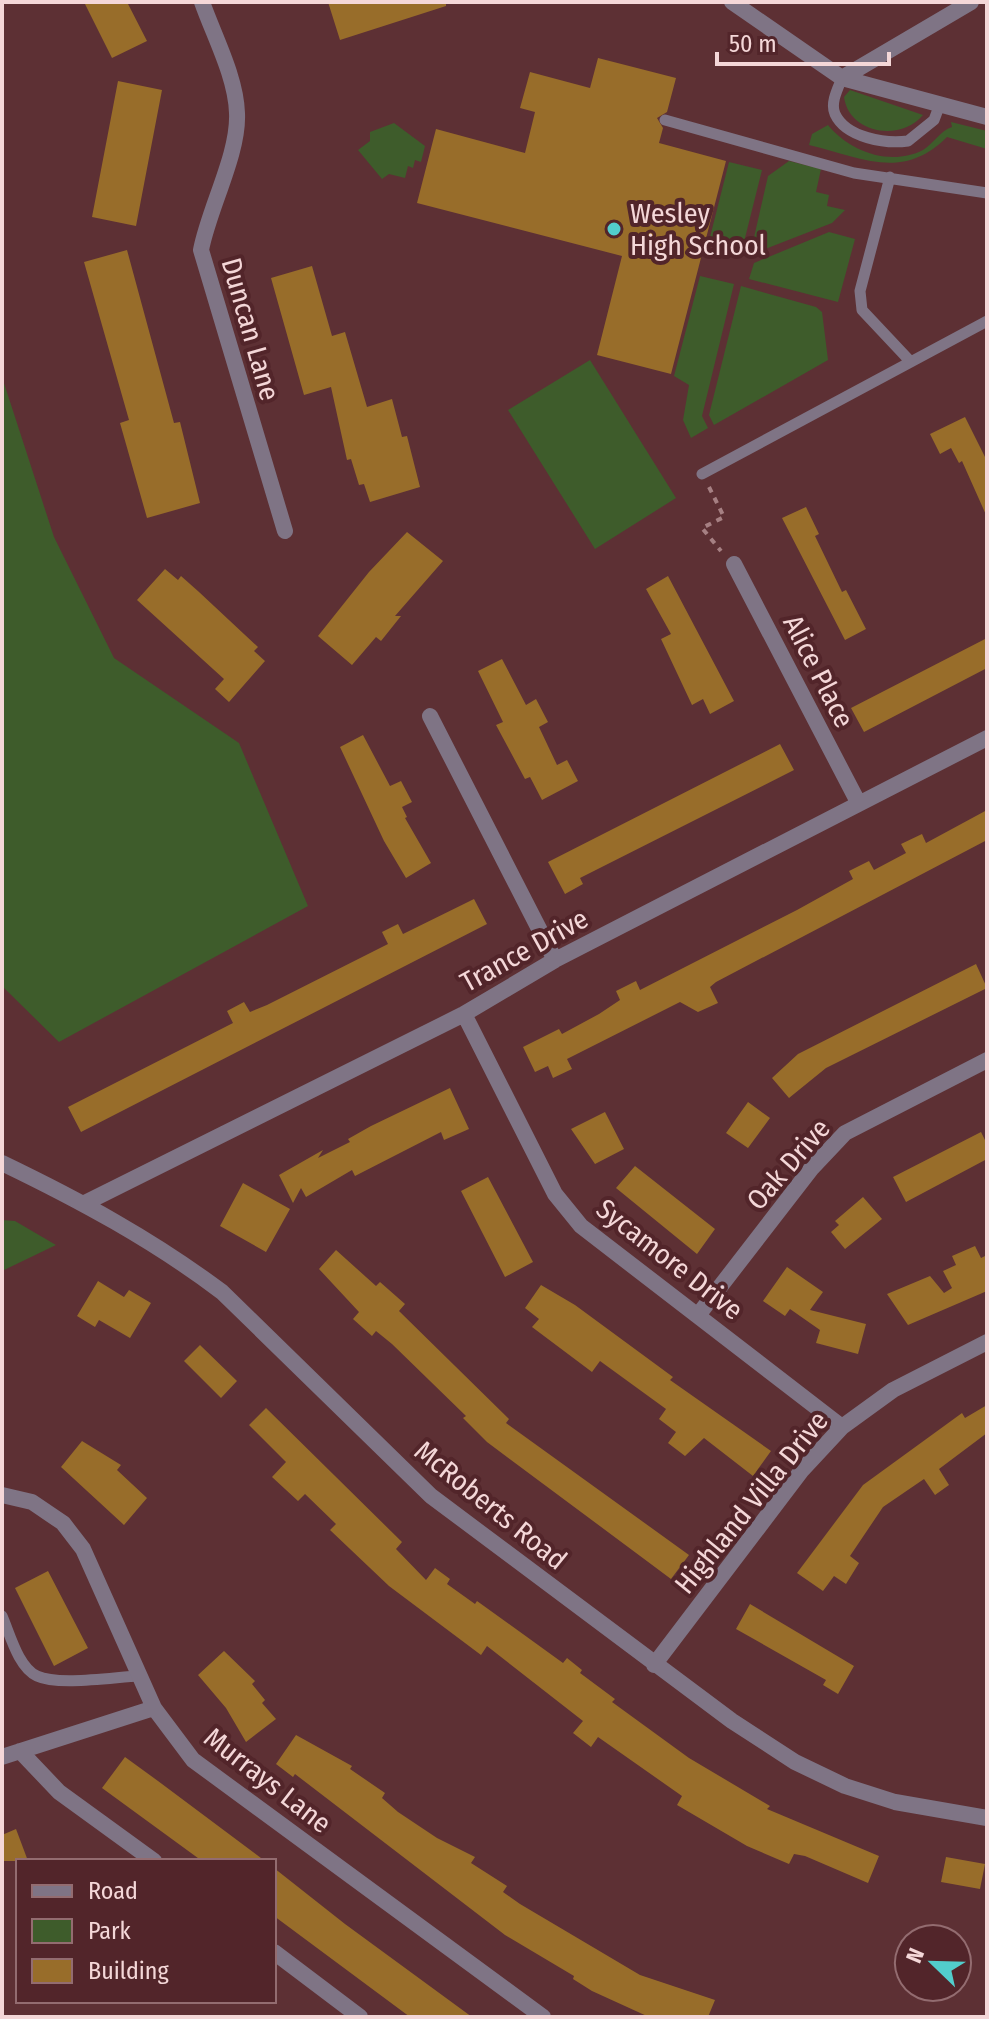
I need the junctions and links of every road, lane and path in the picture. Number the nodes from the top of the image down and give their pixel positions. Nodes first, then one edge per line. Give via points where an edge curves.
1 (202, 2) edge
2 (732, 2) edge
3 (971, 2) edge
4 (842, 78) junction
5 (940, 104) junction
6 (987, 117) edge
7 (665, 120) dead end
8 (890, 177) junction
9 (987, 193) edge
10 (987, 321) edge
11 (909, 360) junction
12 (702, 474) joint
13 (285, 531) dead end
14 (709, 541) dead end
15 (734, 564) dead end
16 (430, 716) dead end
17 (987, 738) edge
18 (858, 802) junction
19 (555, 960) junction
20 (464, 1014) junction
21 (987, 1060) edge
22 (2, 1163) edge
23 (85, 1203) junction
24 (699, 1314) junction
25 (987, 1342) edge
26 (842, 1427) junction
27 (2, 1495) edge
28 (2, 1616) edge
29 (654, 1665) junction
30 (139, 1676) junction
31 (154, 1708) junction
32 (20, 1751) junction
33 (2, 1757) edge
34 (987, 1818) edge
35 (151, 1859) edge
36 (276, 1954) edge
37 (360, 2017) edge
38 (543, 2017) edge

1 - 13 street, Duncan Lane via 238,114 201,250
2 - 4 street
3 - 4 street
4 - 5 street
4 - 5 lane via 834,112 842,123 877,140 908,141 934,120
5 - 6 street
7 - 8 lane via 854,173
8 - 9 lane
8 - 11 lane via 860,291 862,310
10 - 11 lane
11 - 12 lane
12 - 14 path via 724,517 702,528
15 - 18 street, Alice Place
16 - 19 street
17 - 18 street, Trance Drive
18 - 19 street, Trance Drive
19 - 20 street, Trance Drive
20 - 23 street, Trance Drive
20 - 24 street, Sycamore Drive via 563,1205 603,1244
21 - 24 street, Oak Drive via 845,1133
22 - 23 street, McRoberts Road
23 - 29 street, McRoberts Road via 222,1292 431,1496
24 - 26 street, Sycamore Drive
25 - 26 street, Highland Villa Drive via 893,1390
26 - 29 street, Highland Villa Drive via 802,1470
27 - 30 street, Murrays Lane via 32,1502 63,1523 83,1549
28 - 30 lane via 21,1659 37,1676
29 - 34 street, McRoberts Road via 795,1762 845,1786 895,1802
30 - 31 street, Murrays Lane
31 - 32 street
31 - 38 street, Murrays Lane via 193,1760
32 - 33 street
32 - 35 street via 59,1792
36 - 37 street

